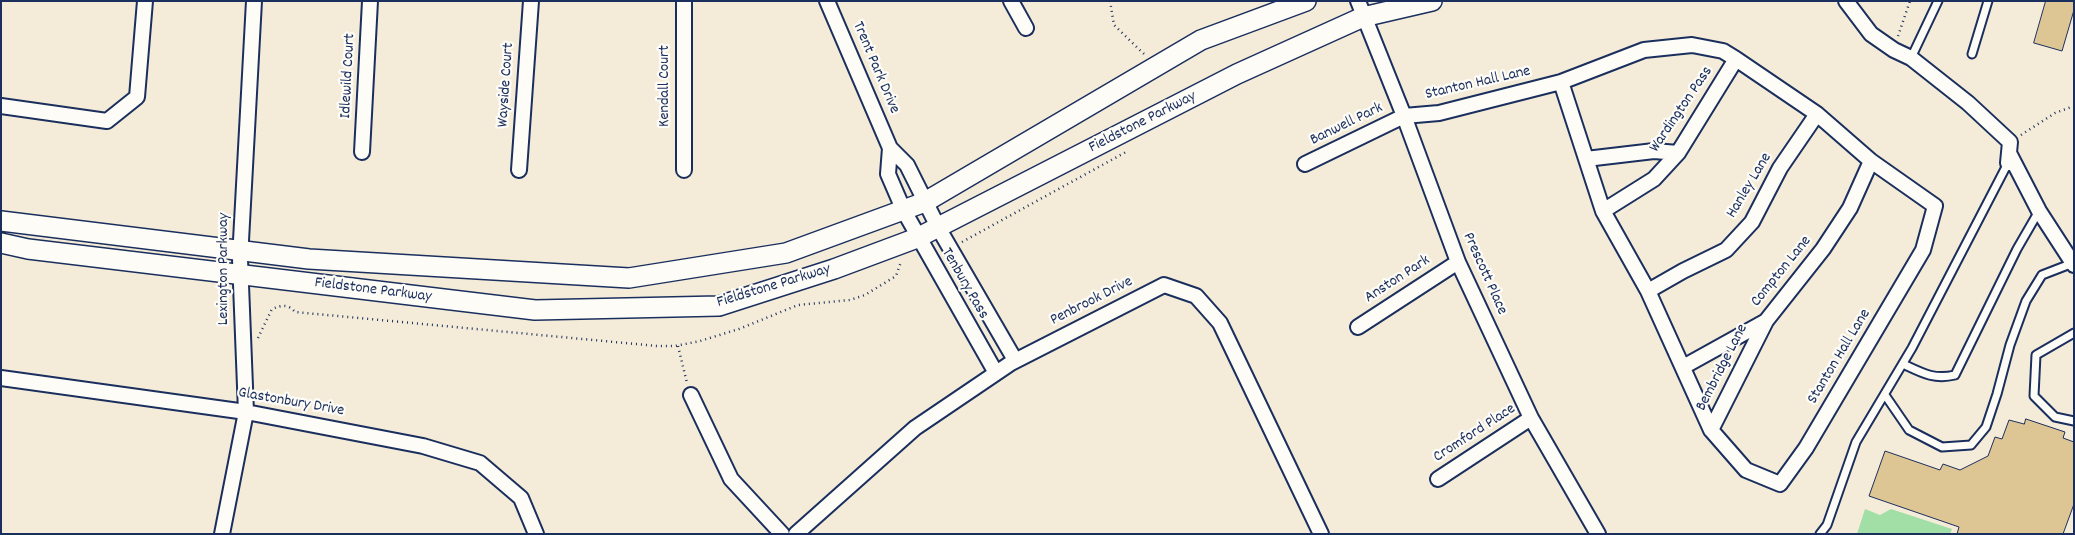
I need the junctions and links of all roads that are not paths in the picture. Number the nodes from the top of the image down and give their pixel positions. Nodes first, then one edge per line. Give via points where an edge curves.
1 (145, 1) edge
2 (254, 1) edge
3 (370, 1) edge
4 (531, 1) edge
5 (684, 1) edge
6 (827, 1) edge
7 (1011, 1) edge
8 (1306, 1) edge
9 (1432, 1) edge
10 (1846, 1) edge
11 (1938, 1) edge
12 (1988, 1) edge
13 (1361, 9) edge
14 (1026, 28) dead end
15 (1972, 54) dead end
16 (1911, 58) junction
17 (1736, 59) junction
18 (1561, 82) junction
19 (1, 106) edge
20 (1817, 114) junction
21 (1404, 116) junction
22 (890, 148) junction
23 (362, 152) dead end
24 (2009, 153) junction
25 (1678, 154) junction
26 (1586, 160) junction
27 (1871, 162) junction
28 (1305, 164) dead end
29 (519, 170) dead end
30 (684, 170) dead end
31 (925, 202) junction
32 (904, 211) junction
33 (1603, 211) junction
34 (2039, 211) junction
35 (1, 221) edge
36 (939, 228) junction
37 (917, 238) junction
38 (1, 243) edge
39 (240, 250) junction
40 (1458, 262) junction
41 (2073, 264) edge
42 (241, 275) junction
43 (1648, 292) junction
44 (1766, 322) junction
45 (1358, 327) dead end
46 (2074, 333) edge
47 (1015, 360) junction
48 (1903, 364) junction
49 (1683, 367) junction
50 (996, 373) junction
51 (1, 378) edge
52 (691, 395) road end
53 (1885, 396) junction
54 (246, 412) junction
55 (1531, 418) junction
56 (2074, 421) edge
57 (1711, 430) junction
58 (1438, 478) dead end
59 (222, 534) edge
60 (536, 534) edge
61 (782, 534) edge
62 (796, 534) edge
63 (1321, 534) edge
64 (1598, 534) edge
65 (1820, 534) edge

1 - 19 street via 137,97 108,121
2 - 39 street, Lexington Parkway
3 - 23 street, Idlewild Court
4 - 29 street, Wayside Court
5 - 30 street, Kendall Court
6 - 22 street, Trent Park Drive
7 - 14 street
8 - 31 street, Fieldstone Parkway via 1201,40
9 - 13 street, Fieldstone Parkway
10 - 16 street via 1871,34
11 - 16 lane
12 - 15 lane
13 - 21 street, Prescott Place
13 - 36 street, Fieldstone Parkway
16 - 24 street via 1968,103
17 - 18 street, Stanton Hall Lane via 1724,51 1692,45 1644,50
17 - 20 street, Stanton Hall Lane
17 - 25 street, Wardington Pass
18 - 21 street, Stanton Hall Lane via 1439,113
18 - 26 street, Stanton Hall Lane
20 - 27 street, Stanton Hall Lane
20 - 43 street, Hanley Lane via 1780,168 1752,222 1726,250
21 - 28 street, Banwell Park
21 - 40 street, Prescott Place
22 - 31 street, Trent Park Drive via 907,165
22 - 32 street, Trent Park Drive via 888,174
24 - 34 street
24 - 48 lane
25 - 26 street via 1654,151
25 - 33 street, Wardington Pass via 1654,179
26 - 33 street, Stanton Hall Lane
27 - 44 street, Compton Lane via 1850,208 1823,249
27 - 57 street, Stanton Hall Lane via 1934,206 1923,250 1806,448 1780,484 1746,470
31 - 32 street, Fieldstone Parkway
31 - 36 street, Tenbury Pass
32 - 37 street, Tenbury Pass
32 - 39 street, Fieldstone Parkway via 786,253 629,278 309,259
33 - 43 street, Stanton Hall Lane
34 - 41 street
34 - 48 lane via 1955,375 1929,377
35 - 39 street, Fieldstone Parkway
36 - 37 street, Fieldstone Parkway
36 - 47 street, Tenbury Pass
37 - 42 street, Fieldstone Parkway via 719,306 535,310
37 - 50 street, Tenbury Pass
38 - 42 street, Fieldstone Parkway
39 - 42 street, Lexington Parkway
40 - 45 street, Anston Park
40 - 55 street, Prescott Place
41 - 53 lane via 2042,276 2026,301 1986,427 1971,445 1942,447 1909,430
42 - 54 street, Lexington Parkway
43 - 49 street, Stanton Hall Lane
44 - 49 street, Compton Lane
44 - 57 street, Bembridge Lane
46 - 56 lane via 2036,355 2034,396 2055,417
47 - 50 street, Penbrook Drive
47 - 63 street, Penbrook Drive via 1164,285 1196,296 1220,323
48 - 53 lane
49 - 57 street, Stanton Hall Lane
50 - 62 street, Penbrook Drive via 915,428
51 - 54 street, Glastonbury Drive
52 - 61 street via 730,479
53 - 65 lane via 1856,442 1827,525
54 - 59 street, Lexington Parkway
54 - 60 street, Glastonbury Drive via 423,446 480,463 521,498
55 - 58 street, Cromford Place
55 - 64 street, Prescott Place

